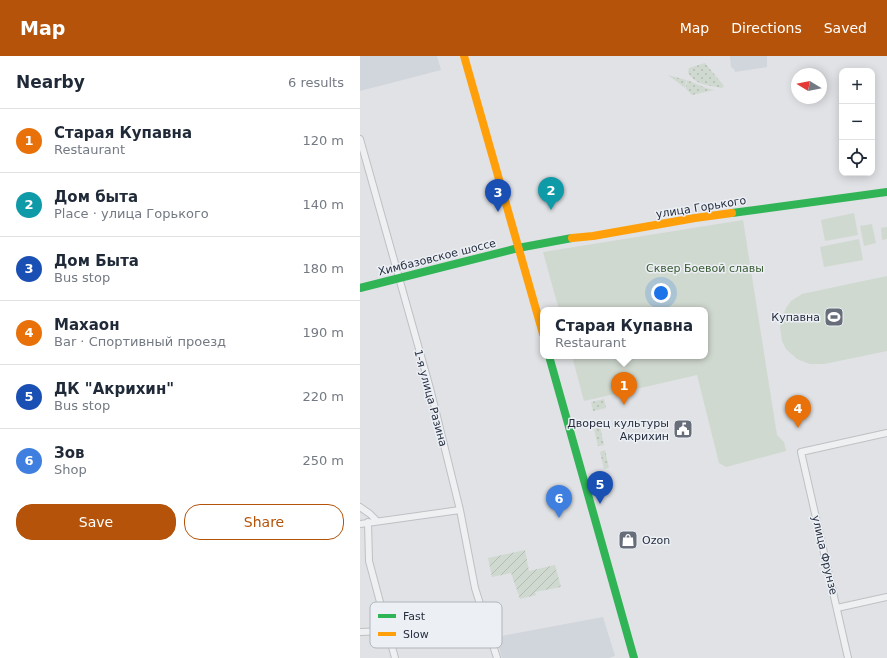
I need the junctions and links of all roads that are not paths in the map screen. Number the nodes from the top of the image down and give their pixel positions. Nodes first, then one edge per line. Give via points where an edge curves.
1 (464, 56) edge
2 (360, 139) edge
3 (887, 192) edge
4 (518, 248) junction
5 (399, 278) junction
6 (360, 288) edge
7 (540, 324) edge
8 (550, 359) edge
9 (887, 433) edge
10 (360, 507) edge
11 (460, 510) junction
12 (376, 521) junction
13 (368, 522) junction
14 (360, 524) edge
15 (887, 597) edge
16 (380, 602) edge
17 (479, 602) edge
18 (836, 608) junction
19 (360, 632) edge
20 (370, 632) edge
21 (392, 648) edge
22 (494, 648) edge
23 (395, 658) edge
24 (497, 658) edge
25 (634, 658) edge
26 (848, 658) edge

1 - 4 street
2 - 5 street, 1-я улица Разина
3 - 4 street, улица Горького via 694,218
4 - 5 street, Химбазовское шоссе
4 - 7 street
5 - 6 street, Химбазовское шоссе
5 - 11 street, 1-я улица Разина via 430,388
8 - 25 street
9 - 18 street, улица Фрунзе via 801,452
10 - 12 street
11 - 12 street
11 - 17 street, 1-я улица Разина
12 - 13 street
13 - 14 street
13 - 16 street via 369,560
15 - 18 street
18 - 26 street, улица Фрунзе
19 - 20 street
21 - 23 street
22 - 24 street, 1-я улица Разина

